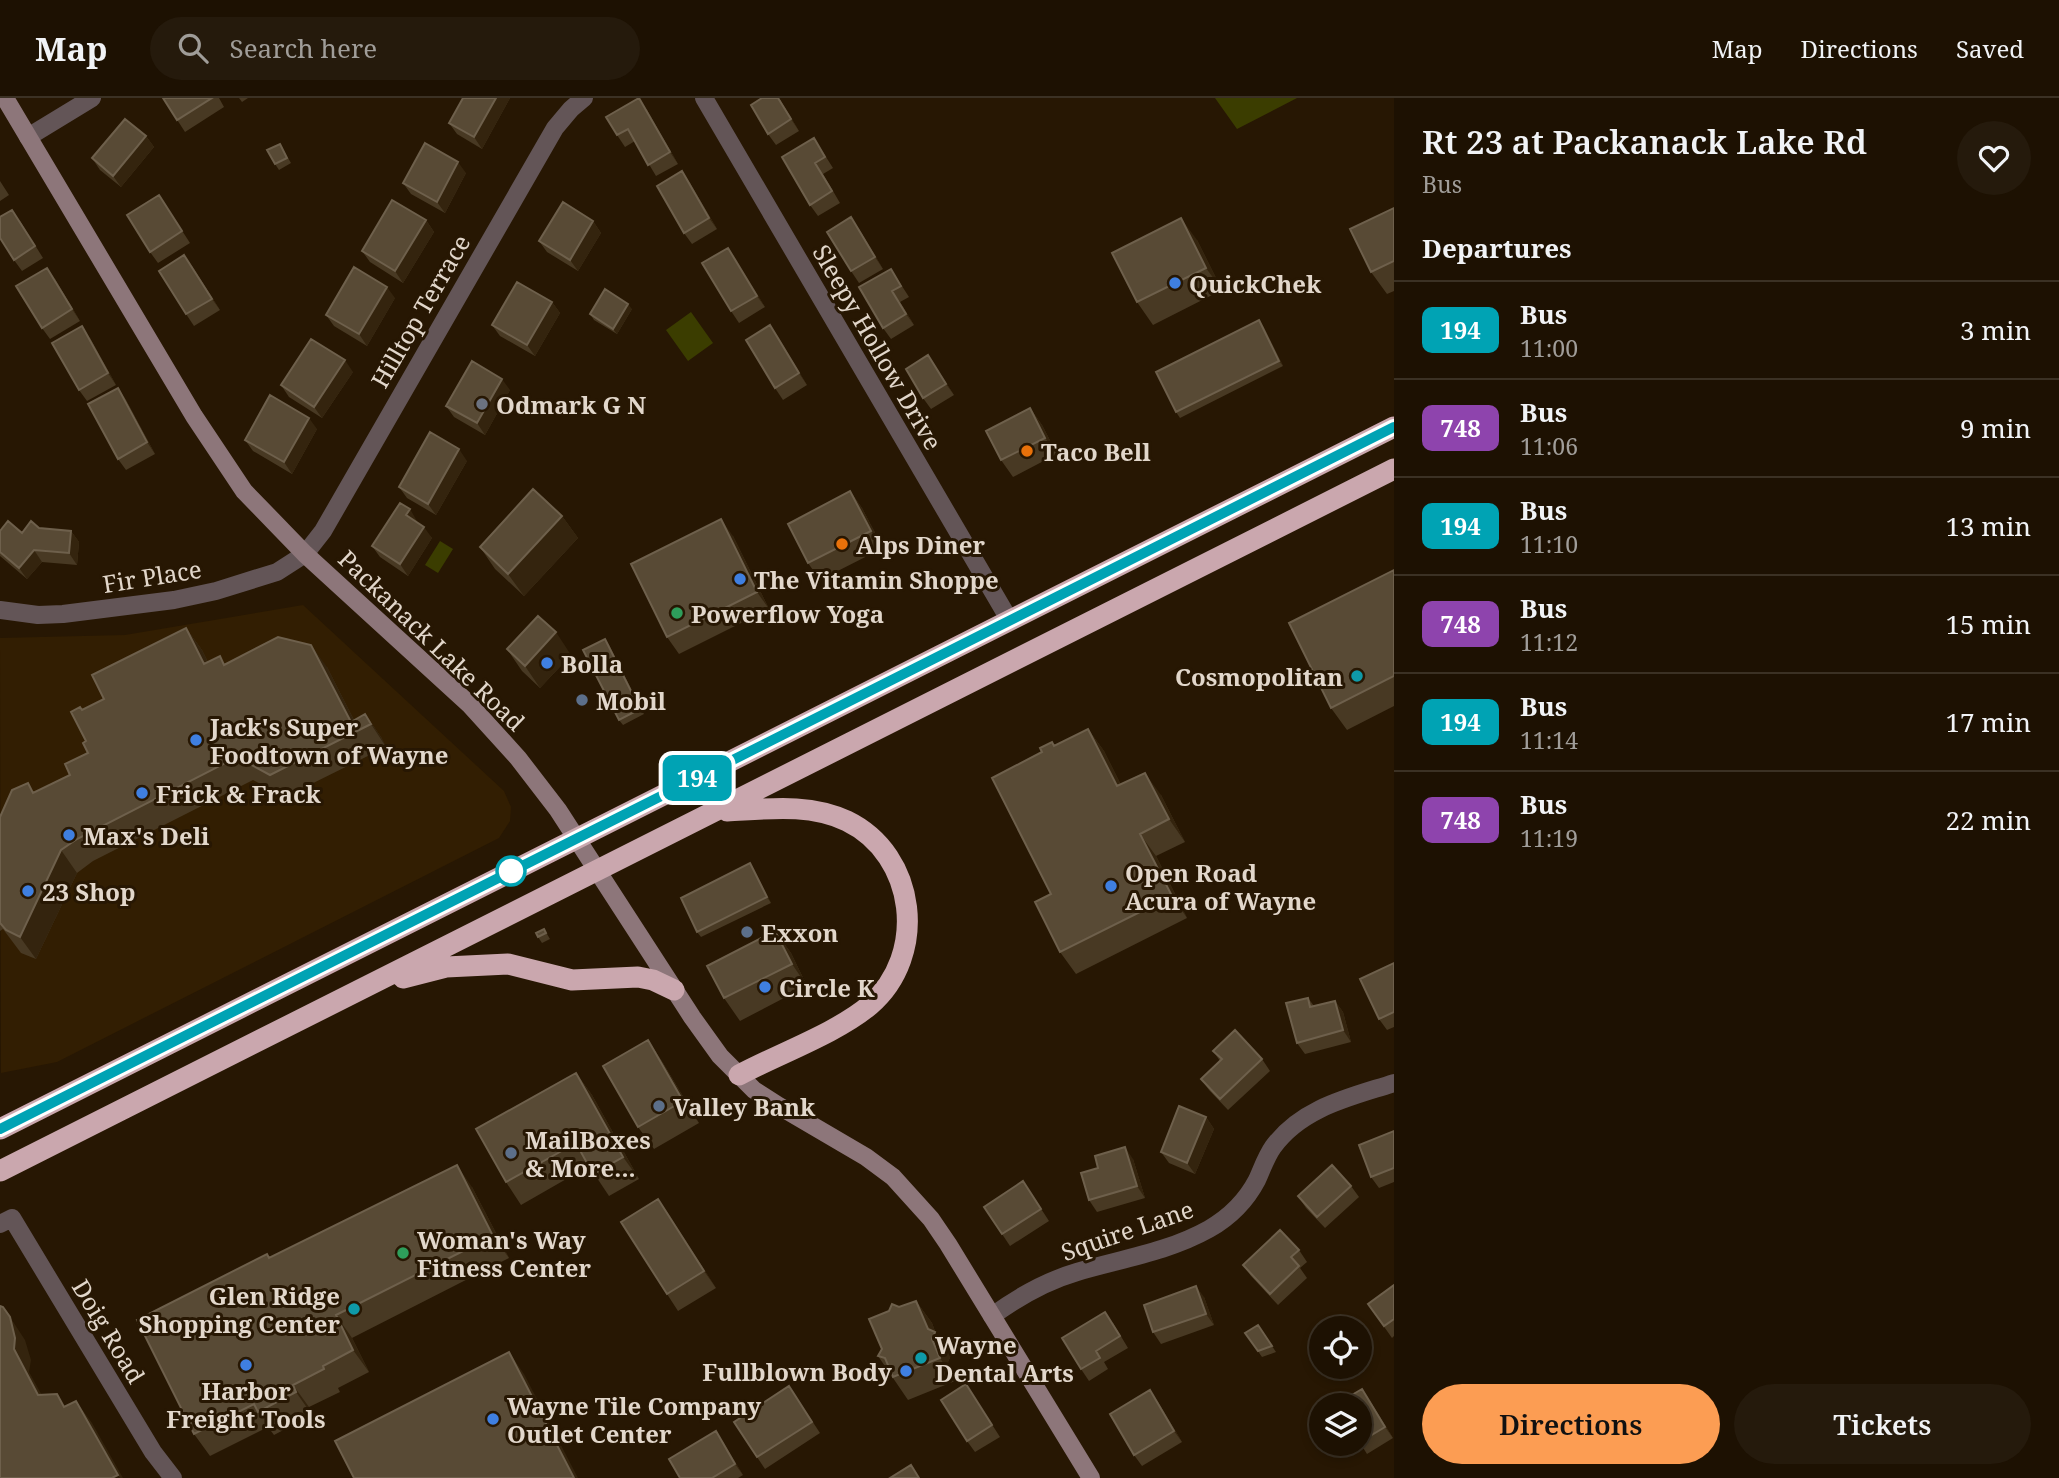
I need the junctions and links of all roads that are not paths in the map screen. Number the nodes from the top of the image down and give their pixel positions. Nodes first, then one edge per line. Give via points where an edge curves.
1 (5, 98) edge
2 (92, 98) edge
3 (584, 98) edge
4 (704, 98) edge
5 (28, 137) junction
6 (1394, 427) edge
7 (1394, 469) edge
8 (305, 554) junction
9 (0, 610) edge
10 (1010, 621) junction
11 (718, 811) junction
12 (576, 838) junction
13 (598, 870) junction
14 (363, 988) junction
15 (674, 990) junction
16 (739, 1074) junction
17 (1394, 1083) edge
18 (0, 1129) edge
19 (0, 1171) edge
20 (0, 1224) edge
21 (992, 1316) junction
22 (173, 1478) edge
23 (1091, 1478) edge

1 - 5 street, Packanack Lake Road
2 - 5 street
3 - 8 street, Hilltop Terrace via 555,128 323,531
4 - 10 street, Sleepy Hollow Drive
5 - 8 street, Packanack Lake Road via 225,464 244,491
6 - 10 highway
7 - 11 highway
8 - 9 street, Fir Place via 277,572 174,600 63,614
8 - 12 street, Packanack Lake Road via 495,731
10 - 12 highway
11 - 13 highway
11 - 16 highway via 798,807 848,821 870,838 895,868 909,918 899,966 871,1004 841,1024
12 - 13 street, Packanack Lake Road
12 - 18 highway
13 - 14 highway
13 - 15 street, Packanack Lake Road
14 - 15 highway via 446,967 508,964 572,980 638,977
14 - 19 highway
15 - 16 street, Packanack Lake Road via 720,1056
16 - 21 street, Packanack Lake Road via 754,1090 893,1177 931,1219
17 - 21 street, Squire Lane via 1328,1104 1289,1129 1274,1146 1247,1197 1209,1228 1147,1254 1074,1272 1036,1288
20 - 22 street, Doig Road via 12,1218
21 - 23 street, Packanack Lake Road

